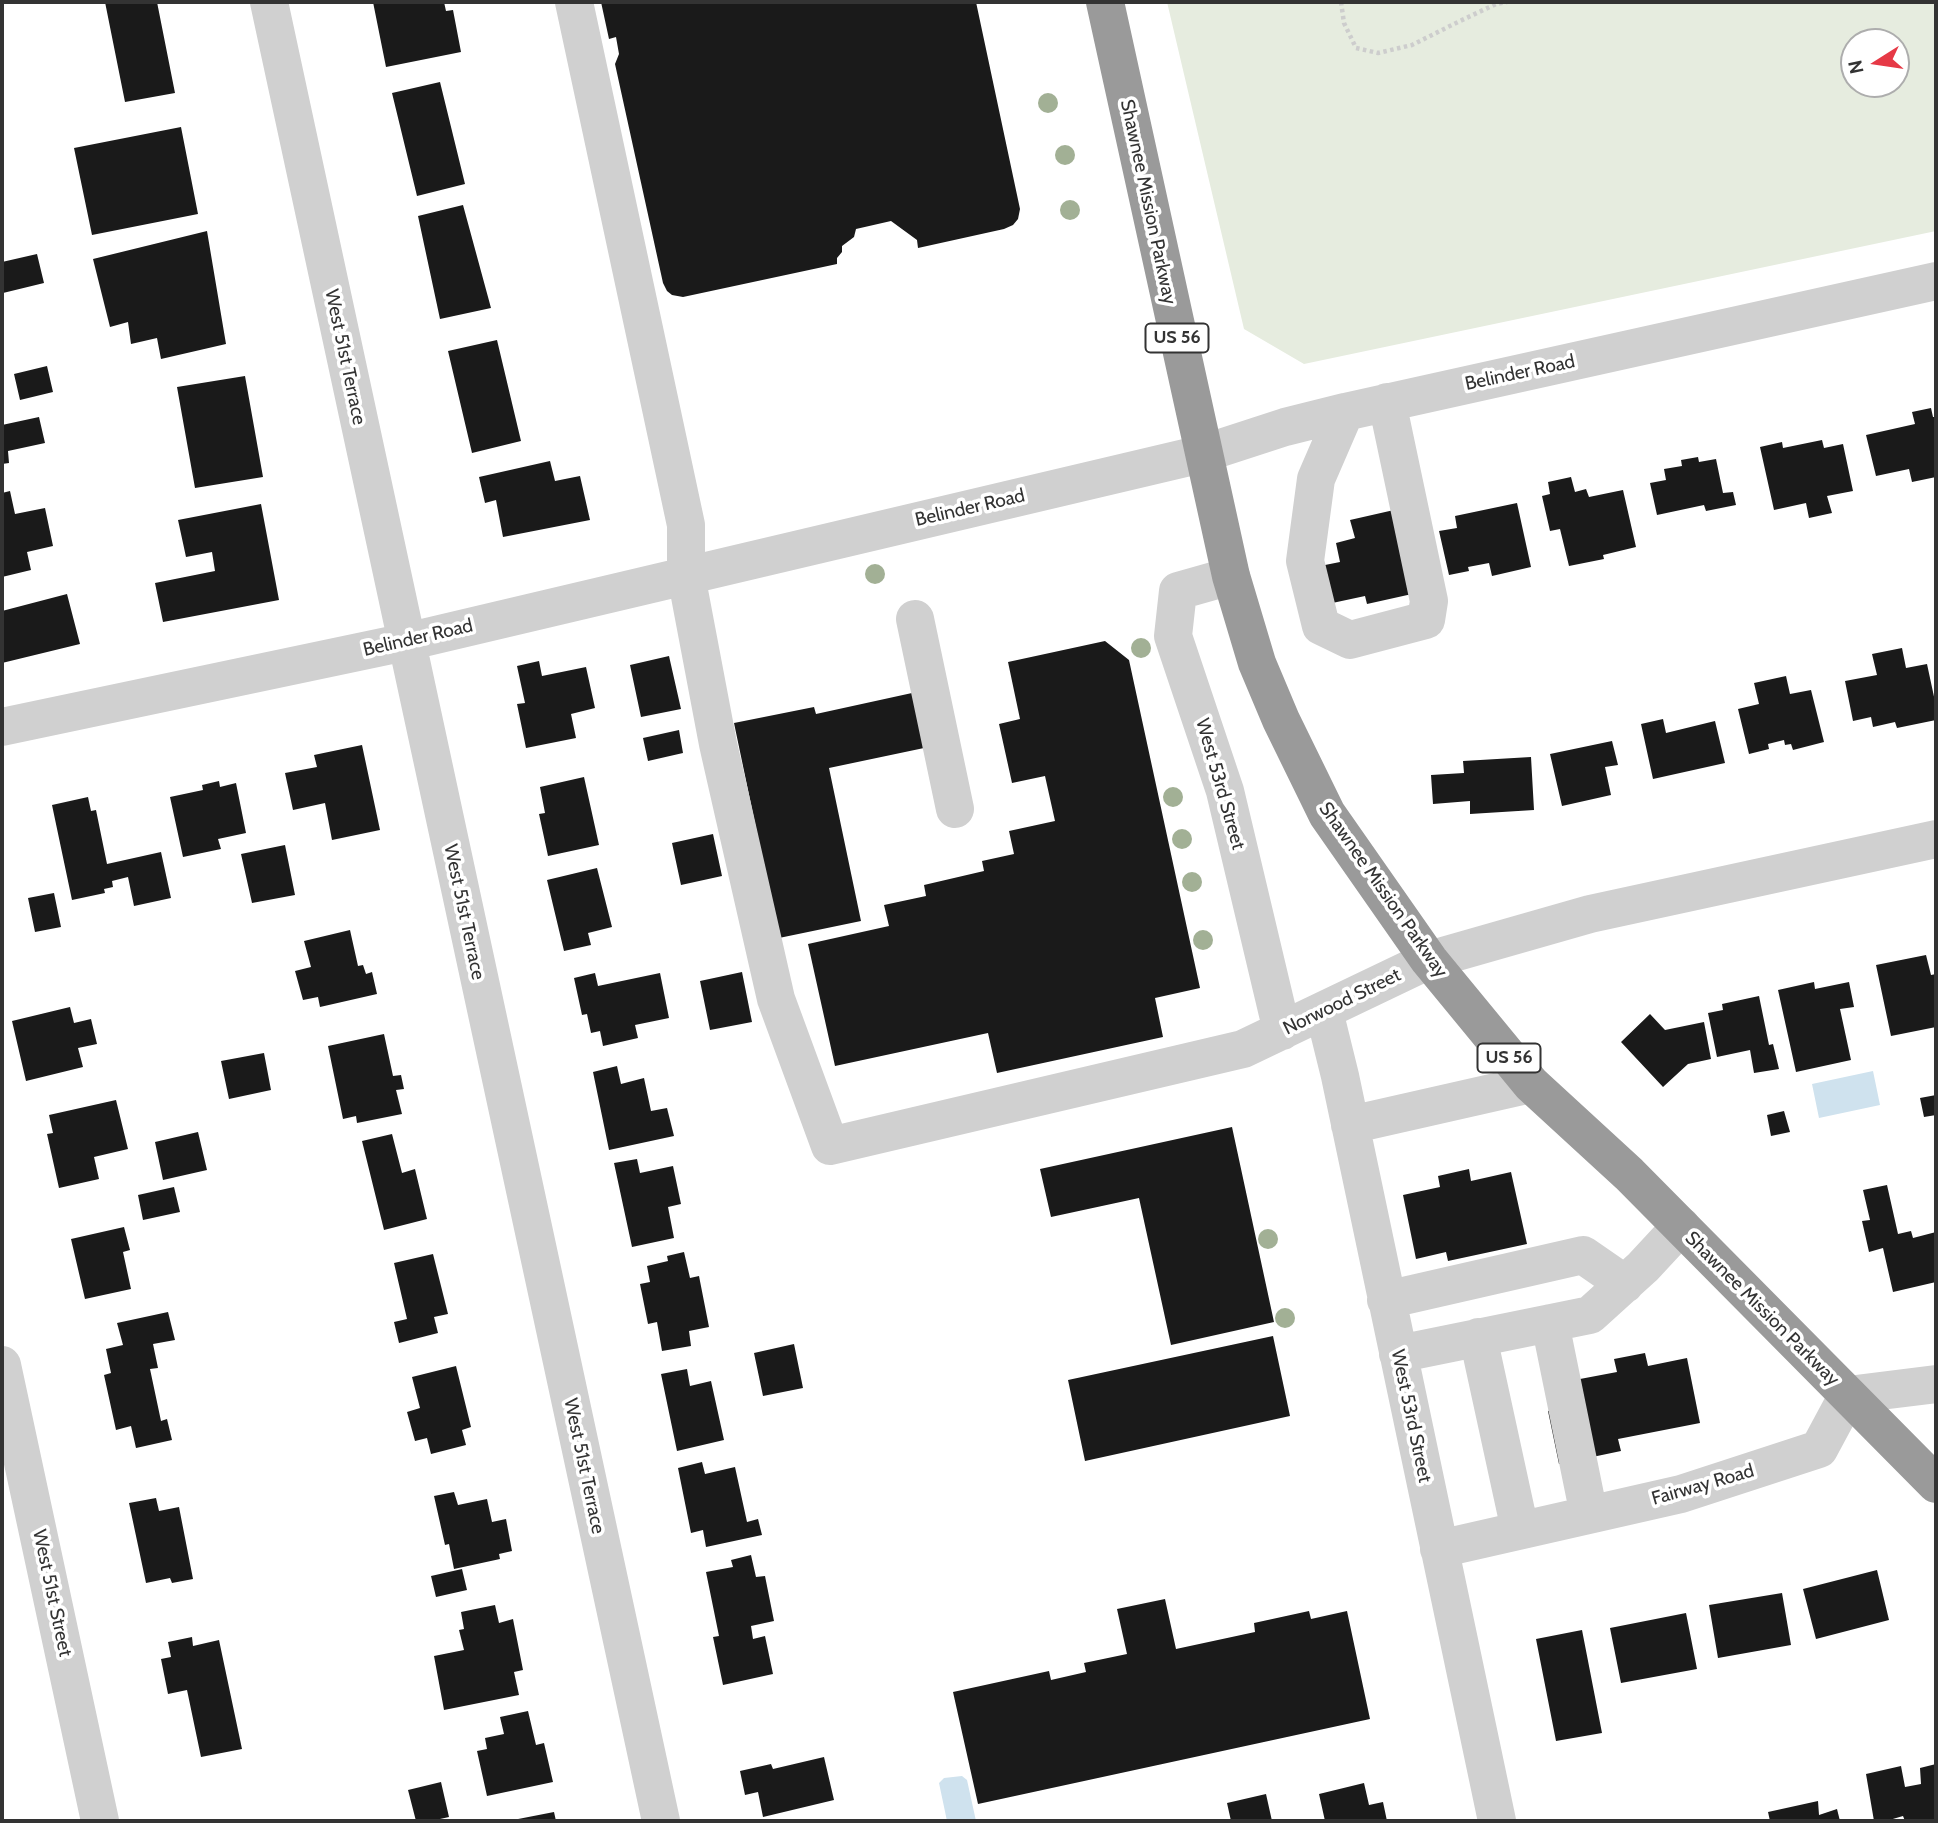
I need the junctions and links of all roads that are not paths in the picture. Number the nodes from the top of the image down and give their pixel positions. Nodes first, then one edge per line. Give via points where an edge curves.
1 (269, 2) edge
2 (574, 2) edge
3 (1105, 2) edge
4 (1936, 281) edge
5 (1387, 402) junction
6 (1345, 412) junction
7 (1202, 453) junction
8 (686, 575) junction
9 (1231, 576) junction
10 (915, 619) dead end
11 (406, 642) junction
12 (2, 727) edge
13 (955, 809) dead end
14 (1936, 839) edge
15 (1429, 960) junction
16 (1324, 1011) junction
17 (1282, 1031) junction
18 (1531, 1084) junction
19 (1350, 1125) junction
20 (1681, 1226) junction
21 (1625, 1284) junction
22 (1386, 1300) junction
23 (1550, 1323) junction
24 (1478, 1337) junction
25 (1398, 1354) junction
26 (2, 1365) edge
27 (1936, 1384) edge
28 (1848, 1395) junction
29 (1936, 1484) edge
30 (1589, 1515) junction
31 (1520, 1530) junction
32 (1439, 1549) junction
33 (100, 1821) edge
34 (661, 1821) edge
35 (1497, 1821) edge

1 - 11 street, West 51st Terrace
2 - 8 street via 686,525
3 - 7 highway, Shawnee Mission Parkway / US 56
4 - 5 street, Belinder Road
5 - 6 street, Belinder Road
5 - 6 street via 1429,601 1426,620 1350,640 1321,626 1305,561 1316,479
6 - 7 street, Belinder Road
7 - 8 street, Belinder Road
7 - 9 highway, Shawnee Mission Parkway / US 56
8 - 11 street, Belinder Road
8 - 17 street, Norwood Street via 776,999 830,1146 1242,1049
9 - 15 highway, Shawnee Mission Parkway / US 56 via 1257,663 1327,814
9 - 17 street, West 53rd Street via 1178,591 1173,636 1225,791
10 - 13 street
11 - 12 street, Belinder Road
11 - 34 street, West 51st Terrace
14 - 15 street, Norwood Street via 1590,914
15 - 16 street, Norwood Street
15 - 18 highway, Shawnee Mission Parkway / US 56
16 - 17 street, Norwood Street
16 - 19 street, West 53rd Street
18 - 19 street
18 - 20 highway, Shawnee Mission Parkway / US 56
19 - 22 street, West 53rd Street
20 - 21 street
20 - 28 highway, Shawnee Mission Parkway / US 56
21 - 22 street via 1583,1255
21 - 23 street via 1590,1315
22 - 25 street, West 53rd Street
23 - 24 street
23 - 30 street
24 - 25 street
24 - 31 street
25 - 32 street, West 53rd Street
26 - 33 street, West 51st Street
27 - 28 street
28 - 29 highway, Shawnee Mission Parkway / US 56
28 - 30 street, Fairway Road via 1819,1450 1681,1494
30 - 31 street, Fairway Road
31 - 32 street, Fairway Road
32 - 35 street, West 53rd Street

